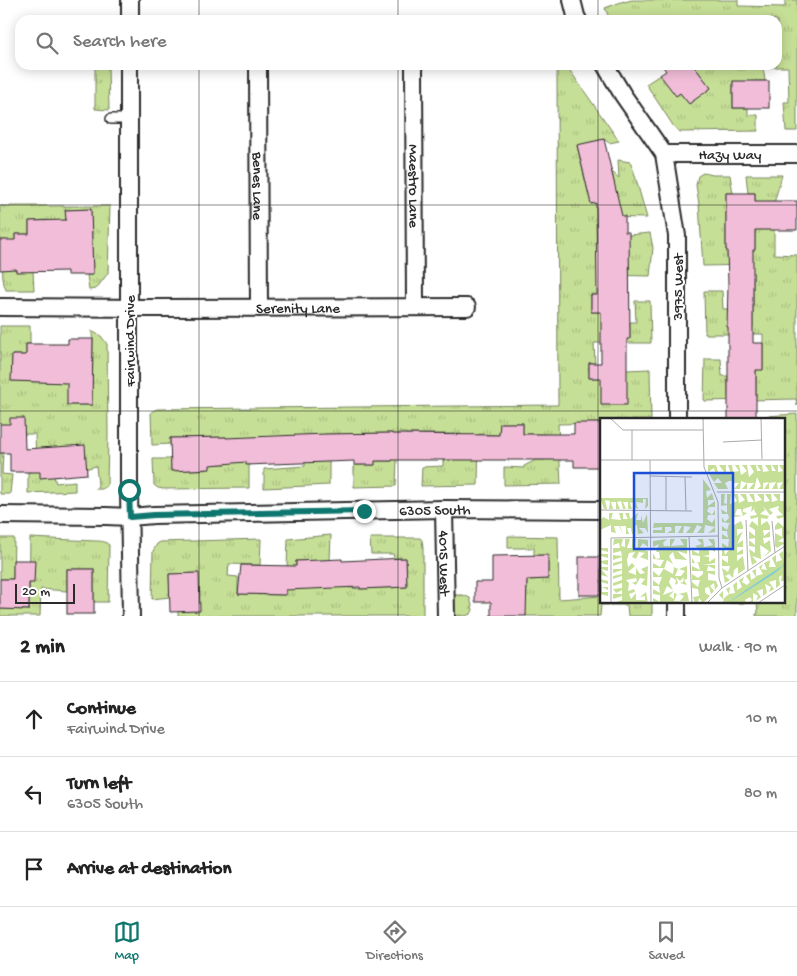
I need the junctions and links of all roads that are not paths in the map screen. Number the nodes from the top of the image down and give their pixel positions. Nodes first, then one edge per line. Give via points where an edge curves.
1 (130, 0) edge
2 (572, 0) edge
3 (130, 15) edge
4 (576, 15) edge
5 (129, 70) edge
6 (258, 70) edge
7 (414, 70) edge
8 (607, 70) edge
9 (111, 119) dead end
10 (129, 119) junction
11 (664, 154) junction
12 (797, 154) edge
13 (415, 307) junction
14 (467, 307) dead end
15 (0, 308) edge
16 (129, 308) junction
17 (259, 308) junction
18 (677, 418) edge
19 (444, 510) junction
20 (600, 510) edge
21 (0, 515) edge
22 (130, 517) junction
23 (131, 616) edge
24 (446, 616) edge

1 - 3 street
2 - 4 street
5 - 10 street, Fairwind Drive
6 - 17 street, Benes Lane
7 - 13 street, Maestro Lane
8 - 11 street
9 - 10 lane
10 - 16 street, Fairwind Drive
11 - 12 street, Hazy Way
11 - 18 street, 3975 West via 677,236
13 - 14 street, Serenity Lane
13 - 17 street, Serenity Lane
15 - 16 street, Serenity Lane
16 - 17 street, Serenity Lane
16 - 22 street, Fairwind Drive
19 - 20 street, 6305 South
19 - 22 street, 6305 South
19 - 24 street, 4015 West
21 - 22 street, 6305 South
22 - 23 street, Fairwind Drive

